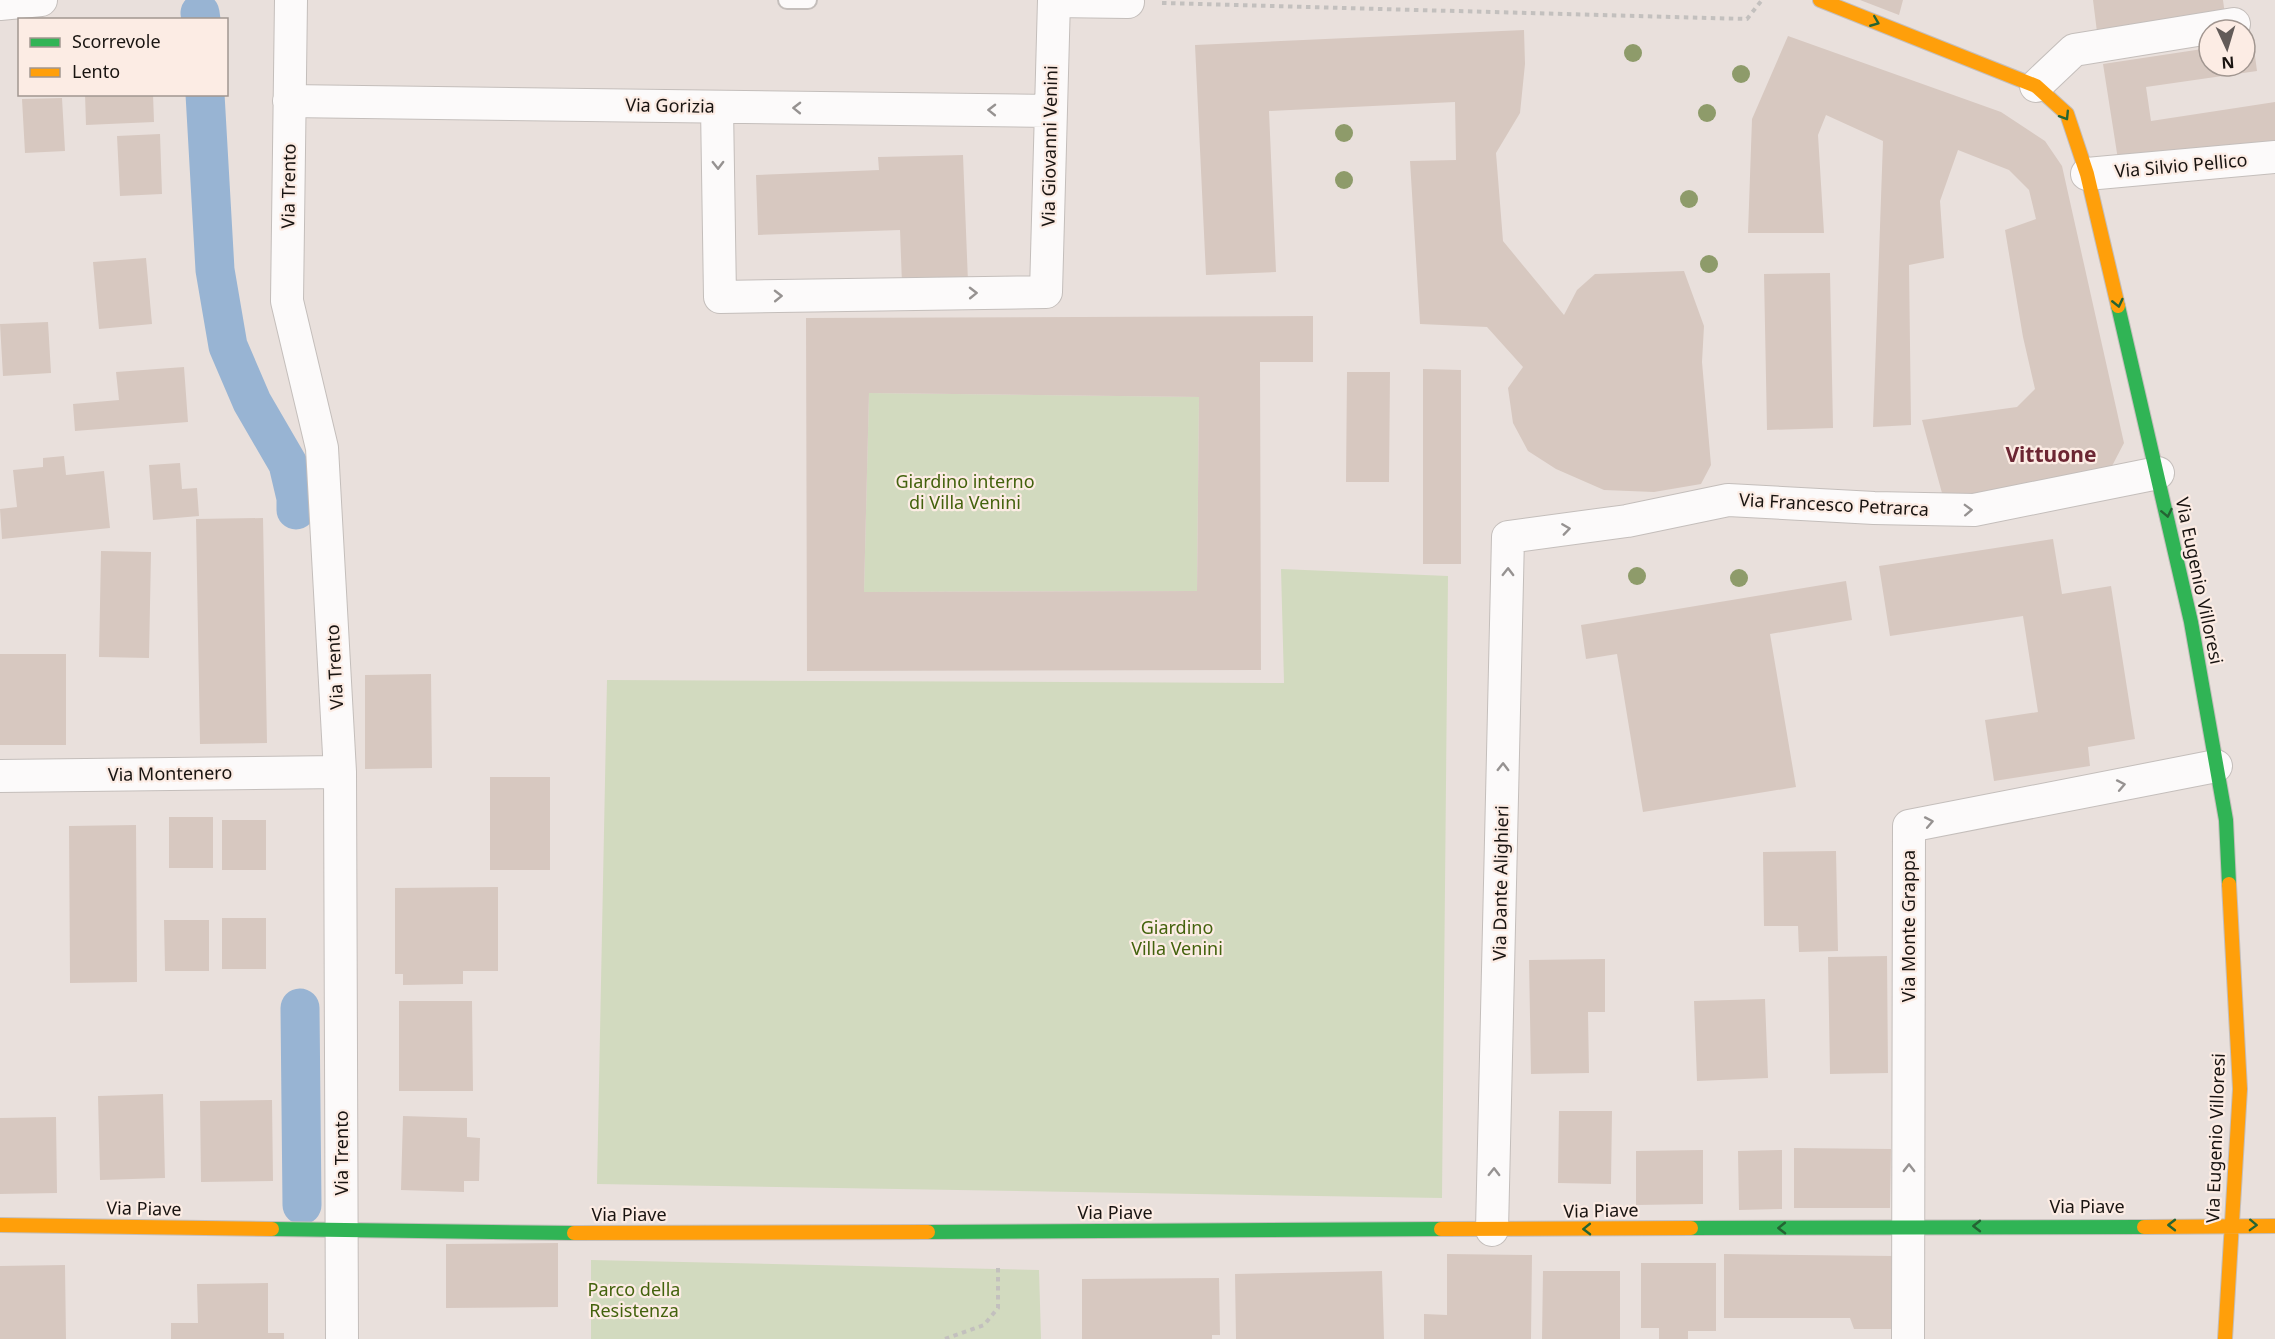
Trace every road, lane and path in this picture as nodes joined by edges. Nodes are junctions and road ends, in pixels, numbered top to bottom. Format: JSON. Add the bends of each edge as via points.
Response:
{"nodes":[{"id":1,"x":41,"y":0,"type":"edge"},
{"id":2,"x":291,"y":0,"type":"edge"},
{"id":3,"x":787,"y":0,"type":"edge"},
{"id":4,"x":808,"y":0,"type":"edge"},
{"id":5,"x":1054,"y":0,"type":"edge"},
{"id":6,"x":1762,"y":0,"type":"edge"},
{"id":7,"x":1820,"y":0,"type":"edge"},
{"id":8,"x":1128,"y":2,"type":"joint"},
{"id":9,"x":0,"y":4,"type":"edge"},
{"id":10,"x":2197,"y":30,"type":"edge"},
{"id":11,"x":2036,"y":86,"type":"junction"},
{"id":12,"x":290,"y":101,"type":"junction"},
{"id":13,"x":717,"y":107,"type":"junction"},
{"id":14,"x":1050,"y":111,"type":"junction"},
{"id":15,"x":2275,"y":158,"type":"edge"},
{"id":16,"x":2087,"y":174,"type":"junction"},
{"id":17,"x":2158,"y":472,"type":"junction"},
{"id":18,"x":1508,"y":537,"type":"joint"},
{"id":19,"x":2216,"y":766,"type":"junction"},
{"id":20,"x":340,"y":772,"type":"junction"},
{"id":21,"x":0,"y":776,"type":"edge"},
{"id":22,"x":2231,"y":1224,"type":"junction"},
{"id":23,"x":0,"y":1225,"type":"edge"},
{"id":24,"x":1909,"y":1226,"type":"junction"},
{"id":25,"x":2275,"y":1226,"type":"edge"},
{"id":26,"x":342,"y":1230,"type":"junction"},
{"id":27,"x":1492,"y":1230,"type":"junction"},
{"id":28,"x":1000,"y":1232,"type":"junction"},
{"id":29,"x":342,"y":1339,"type":"edge"},
{"id":30,"x":945,"y":1339,"type":"edge"},
{"id":31,"x":1908,"y":1339,"type":"edge"},
{"id":32,"x":2224,"y":1339,"type":"edge"}],
"edges":[{"from":1,"to":9,"type":"street"},
{"from":2,"to":12,"type":"street","name":"Via Trento"},
{"from":3,"to":4,"type":"lane"},
{"from":5,"to":8,"type":"street"},
{"from":5,"to":14,"type":"street","name":"Via Giovanni Venini"},
{"from":6,"to":8,"type":"path","via":[[1747,19]]},
{"from":7,"to":11,"type":"street","name":"Via Eugenio Villoresi","one_way":true},
{"from":10,"to":11,"type":"street","via":[[2074,50]]},
{"from":11,"to":16,"type":"street","name":"Via Eugenio Villoresi","one_way":true,"via":[[2067,114]]},
{"from":12,"to":13,"type":"street","name":"Via Gorizia"},
{"from":12,"to":20,"type":"street","name":"Via Trento","via":[[287,301],[322,448]]},
{"from":14,"to":13,"type":"street","name":"Via Gorizia","one_way":true},
{"from":13,"to":14,"type":"street","name":"Via Giovanni Venini","one_way":true,"via":[[720,297],[1046,292]]},
{"from":15,"to":16,"type":"street","name":"Via Silvio Pellico"},
{"from":16,"to":17,"type":"street","name":"Via Eugenio Villoresi","one_way":true},
{"from":18,"to":17,"type":"street","name":"Via Francesco Petrarca","one_way":true,"via":[[1627,521],[1728,500],[1974,510]]},
{"from":17,"to":19,"type":"street","name":"Via Eugenio Villoresi","one_way":true,"via":[[2191,622]]},
{"from":27,"to":18,"type":"street","name":"Via Dante Alighieri","one_way":true},
{"from":19,"to":22,"type":"street","name":"Via Eugenio Villoresi","via":[[2226,820],[2240,1089]]},
{"from":24,"to":19,"type":"street","name":"Via Monte Grappa","one_way":true,"via":[[1909,826]]},
{"from":20,"to":21,"type":"street","name":"Via Montenero"},
{"from":20,"to":26,"type":"street","name":"Via Trento"},
{"from":22,"to":24,"type":"street","name":"Via Piave","one_way":true},
{"from":22,"to":25,"type":"street","name":"Via Piave","one_way":true},
{"from":22,"to":32,"type":"street","name":"Via Eugenio Villoresi"},
{"from":23,"to":26,"type":"street","name":"Via Piave"},
{"from":24,"to":27,"type":"street","name":"Via Piave","one_way":true},
{"from":24,"to":31,"type":"street","name":"Via Monte Grappa"},
{"from":26,"to":28,"type":"street","name":"Via Piave"},
{"from":26,"to":29,"type":"street","name":"Via Trento"},
{"from":27,"to":28,"type":"street","name":"Via Piave"},
{"from":28,"to":30,"type":"path","via":[[998,1308],[984,1325]]}]}
